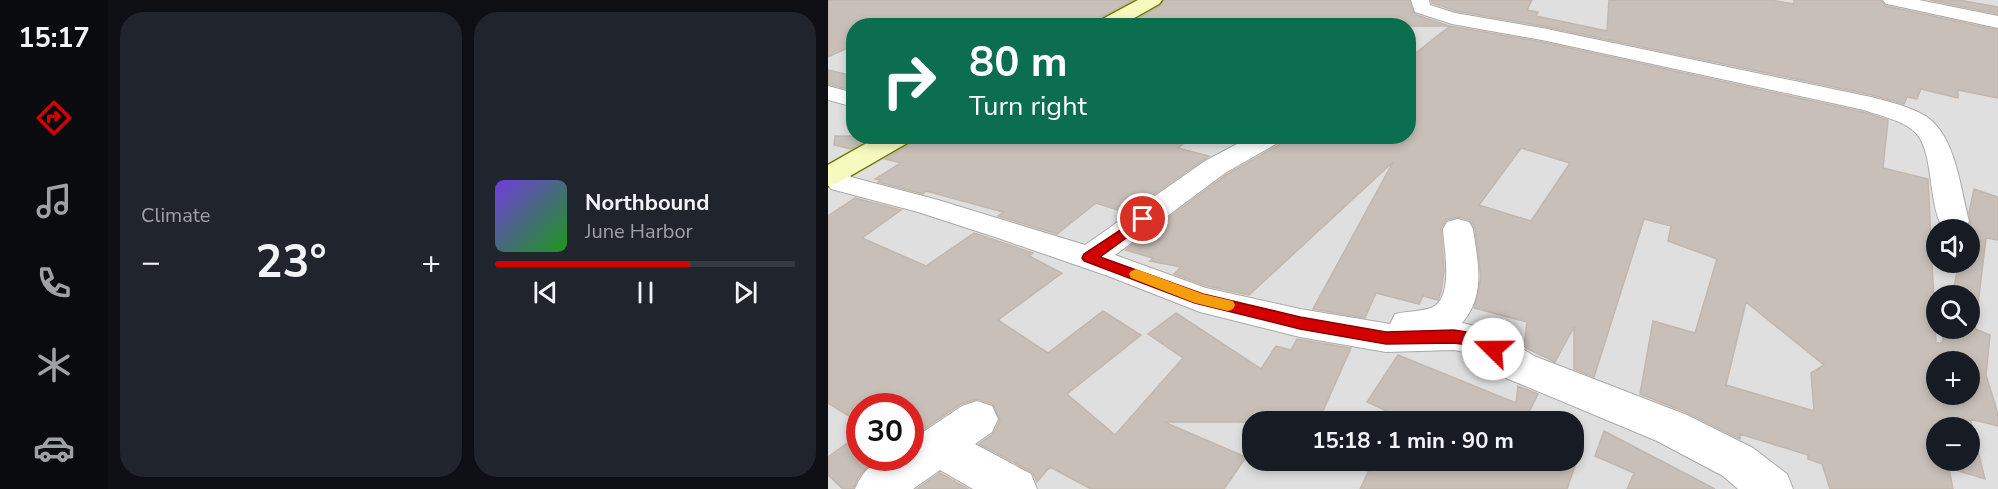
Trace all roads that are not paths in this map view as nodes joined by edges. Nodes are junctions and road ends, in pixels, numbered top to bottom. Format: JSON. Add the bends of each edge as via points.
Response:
{"nodes":[{"id":1,"x":1152,"y":0,"type":"edge"},
{"id":2,"x":1420,"y":0,"type":"edge"},
{"id":3,"x":1892,"y":0,"type":"edge"},
{"id":4,"x":1119,"y":18,"type":"edge"},
{"id":5,"x":1998,"y":22,"type":"edge"},
{"id":6,"x":828,"y":93,"type":"edge"},
{"id":7,"x":846,"y":98,"type":"edge"},
{"id":8,"x":886,"y":144,"type":"edge"},
{"id":9,"x":1257,"y":144,"type":"edge"},
{"id":10,"x":831,"y":175,"type":"edge"},
{"id":11,"x":1953,"y":219,"type":"edge"},
{"id":12,"x":1458,"y":229,"type":"dead end"},
{"id":13,"x":1089,"y":258,"type":"junction"},
{"id":14,"x":1359,"y":333,"type":"junction"},
{"id":15,"x":977,"y":419,"type":"dead end"},
{"id":16,"x":938,"y":446,"type":"junction"},
{"id":17,"x":877,"y":489,"type":"edge"},
{"id":18,"x":1016,"y":489,"type":"edge"},
{"id":19,"x":1771,"y":489,"type":"edge"}],
"edges":[{"from":1,"to":4,"type":"main road"},
{"from":2,"to":11,"type":"street","via":[[1422,8],[1452,18],[1871,104],[1899,115],[1926,129]]},
{"from":3,"to":5,"type":"street"},
{"from":6,"to":7,"type":"street"},
{"from":8,"to":10,"type":"main road"},
{"from":9,"to":13,"type":"street","via":[[1215,167]]},
{"from":10,"to":13,"type":"street","via":[[841,183],[928,206]]},
{"from":12,"to":14,"type":"street","via":[[1462,294],[1453,312],[1437,321]]},
{"from":13,"to":14,"type":"street","via":[[1200,299]]},
{"from":14,"to":19,"type":"street","via":[[1386,338],[1454,336],[1479,340],[1520,367],[1672,428],[1738,462]]},
{"from":15,"to":16,"type":"street"},
{"from":16,"to":17,"type":"street"},
{"from":16,"to":18,"type":"street"}]}
